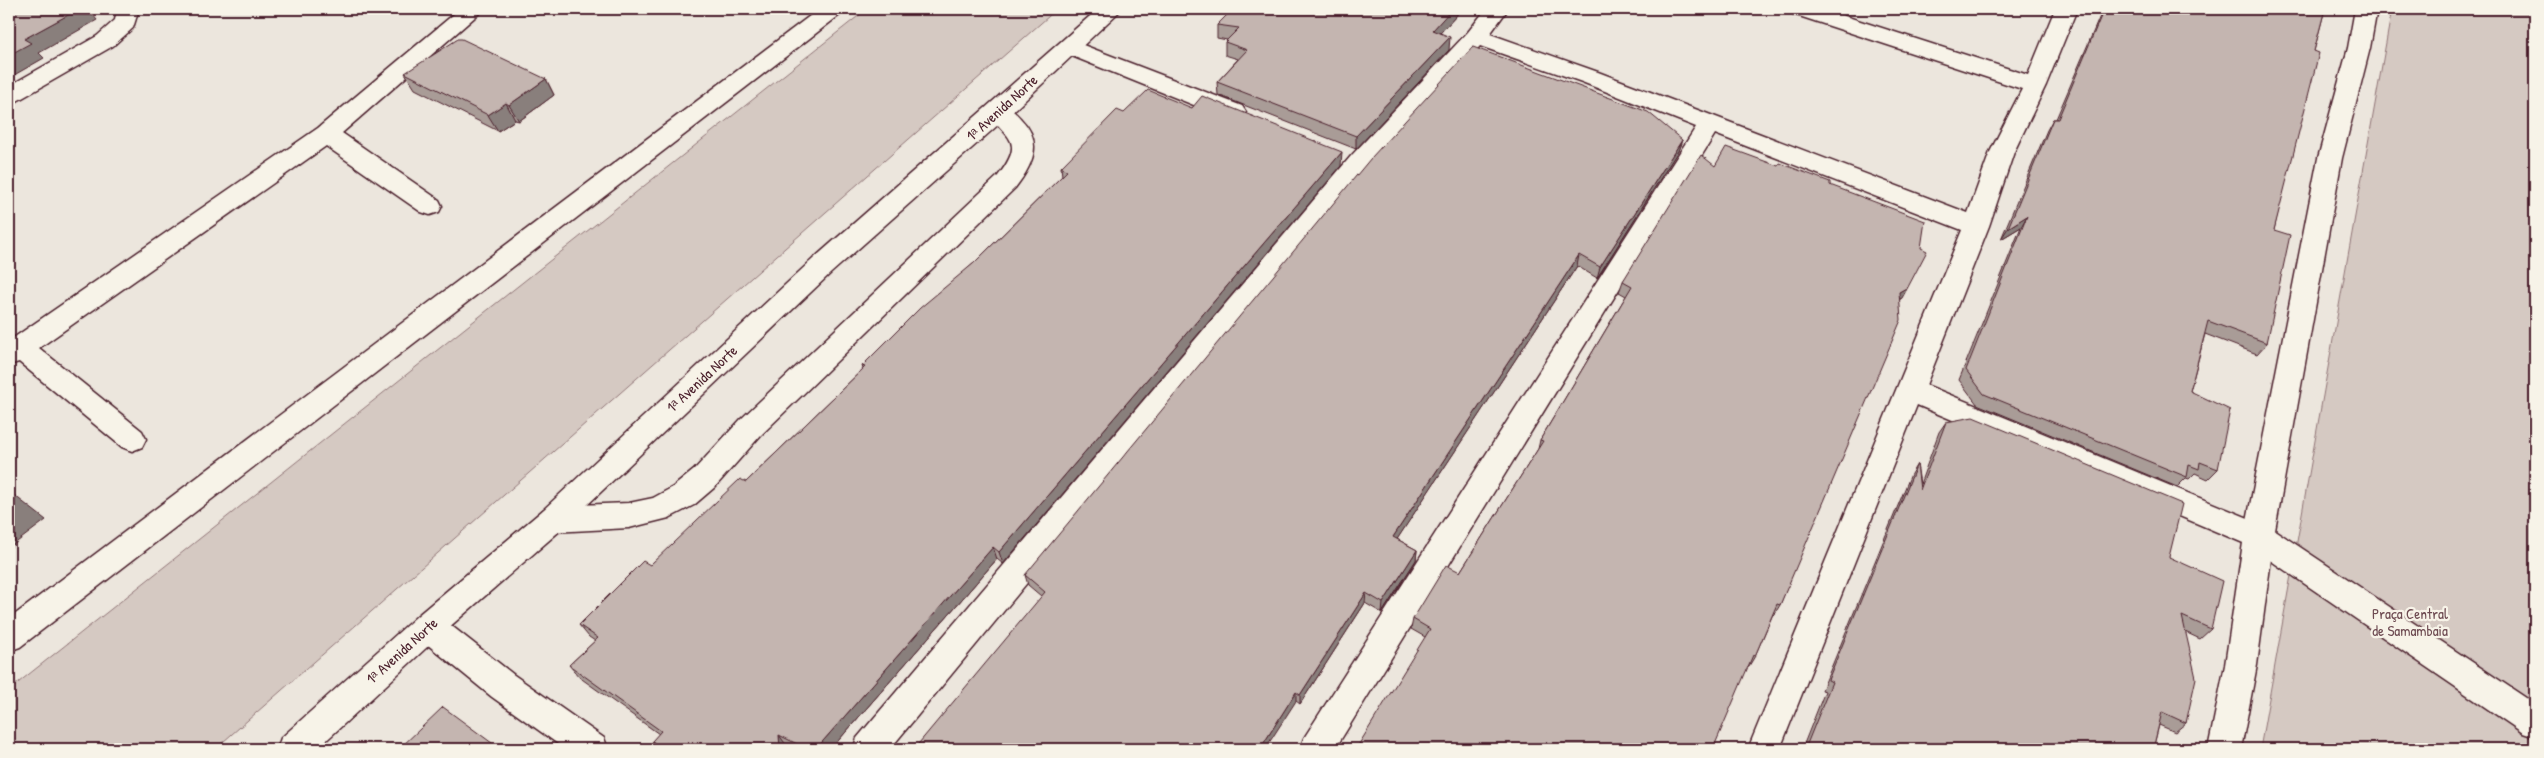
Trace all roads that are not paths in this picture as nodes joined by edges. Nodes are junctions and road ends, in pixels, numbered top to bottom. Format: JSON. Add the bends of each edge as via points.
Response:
{"nodes":[{"id":1,"x":128,"y":9,"type":"edge"},
{"id":2,"x":473,"y":9,"type":"edge"},
{"id":3,"x":833,"y":9,"type":"edge"},
{"id":4,"x":1111,"y":9,"type":"edge"},
{"id":5,"x":1497,"y":9,"type":"edge"},
{"id":6,"x":1801,"y":9,"type":"edge"},
{"id":7,"x":2066,"y":9,"type":"edge"},
{"id":8,"x":2366,"y":9,"type":"edge"},
{"id":9,"x":1476,"y":37,"type":"junction"},
{"id":10,"x":1070,"y":47,"type":"junction"},
{"id":11,"x":2035,"y":85,"type":"junction"},
{"id":12,"x":9,"y":96,"type":"edge"},
{"id":13,"x":999,"y":111,"type":"junction"},
{"id":14,"x":1252,"y":119,"type":"edge"},
{"id":15,"x":1710,"y":124,"type":"junction"},
{"id":16,"x":326,"y":134,"type":"junction"},
{"id":17,"x":430,"y":206,"type":"dead end"},
{"id":18,"x":1976,"y":226,"type":"junction"},
{"id":19,"x":14,"y":352,"type":"edge"},
{"id":20,"x":1910,"y":390,"type":"junction"},
{"id":21,"x":132,"y":439,"type":"dead end"},
{"id":22,"x":553,"y":519,"type":"junction"},
{"id":23,"x":2259,"y":536,"type":"junction"},
{"id":24,"x":428,"y":626,"type":"junction"},
{"id":25,"x":9,"y":637,"type":"edge"},
{"id":26,"x":2535,"y":722,"type":"edge"},
{"id":27,"x":293,"y":749,"type":"edge"},
{"id":28,"x":592,"y":749,"type":"edge"},
{"id":29,"x":869,"y":749,"type":"edge"},
{"id":30,"x":1316,"y":749,"type":"edge"},
{"id":31,"x":1764,"y":749,"type":"edge"},
{"id":32,"x":2224,"y":749,"type":"edge"}],
"edges":[{"from":1,"to":12,"type":"street","via":[[126,23],[106,41]]},
{"from":2,"to":16,"type":"street"},
{"from":3,"to":25,"type":"street"},
{"from":4,"to":10,"type":"street","name":"1ᵃ Avenida Norte"},
{"from":5,"to":9,"type":"street"},
{"from":6,"to":11,"type":"street"},
{"from":7,"to":11,"type":"street"},
{"from":8,"to":23,"type":"street","via":[[2330,158]]},
{"from":9,"to":15,"type":"street"},
{"from":9,"to":29,"type":"street","via":[[1351,159]]},
{"from":10,"to":13,"type":"street","name":"1ᵃ Avenida Norte"},
{"from":10,"to":14,"type":"street"},
{"from":11,"to":18,"type":"street","via":[[2002,152]]},
{"from":13,"to":22,"type":"street","name":"1ᵃ Avenida Norte","via":[[822,266]]},
{"from":13,"to":22,"type":"street","via":[[1019,132],[1024,152],[1019,166],[998,193],[742,436],[692,489],[672,503],[650,511],[623,516]]},
{"from":15,"to":18,"type":"street"},
{"from":15,"to":30,"type":"street"},
{"from":16,"to":17,"type":"street"},
{"from":16,"to":19,"type":"street"},
{"from":18,"to":20,"type":"street"},
{"from":19,"to":21,"type":"street"},
{"from":20,"to":23,"type":"street"},
{"from":20,"to":31,"type":"street"},
{"from":22,"to":24,"type":"street","name":"1ᵃ Avenida Norte"},
{"from":23,"to":26,"type":"street"},
{"from":23,"to":32,"type":"street","via":[[2241,665]]},
{"from":24,"to":27,"type":"street","name":"1ᵃ Avenida Norte"},
{"from":24,"to":28,"type":"street","via":[[503,686]]}]}
